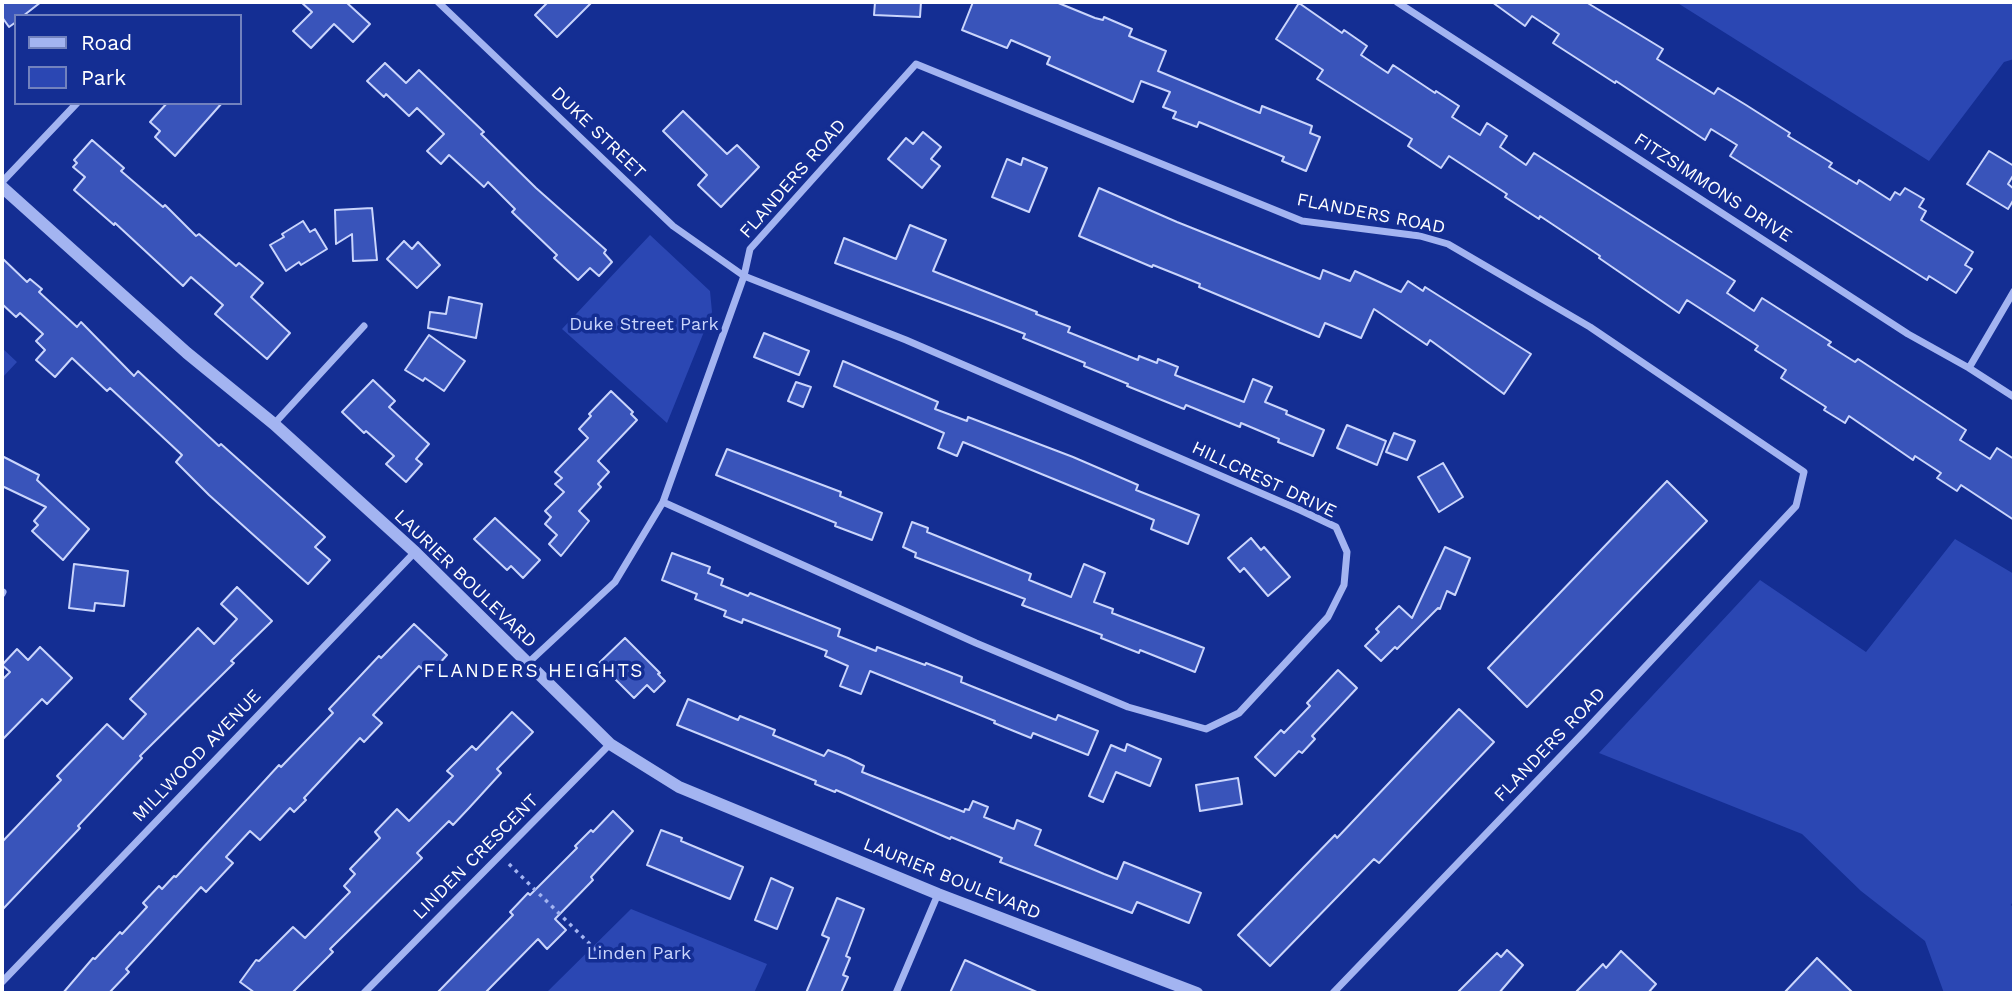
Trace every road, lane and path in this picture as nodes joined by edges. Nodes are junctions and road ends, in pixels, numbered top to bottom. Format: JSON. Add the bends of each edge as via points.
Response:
{"nodes":[{"id":1,"x":438,"y":2,"type":"edge"},
{"id":2,"x":1398,"y":2,"type":"edge"},
{"id":3,"x":75,"y":105,"type":"edge"},
{"id":4,"x":2,"y":185,"type":"edge"},
{"id":5,"x":744,"y":276,"type":"junction"},
{"id":6,"x":2014,"y":291,"type":"edge"},
{"id":7,"x":364,"y":326,"type":"dead end"},
{"id":8,"x":1969,"y":368,"type":"junction"},
{"id":9,"x":2014,"y":397,"type":"edge"},
{"id":10,"x":274,"y":424,"type":"junction"},
{"id":11,"x":663,"y":502,"type":"junction"},
{"id":12,"x":415,"y":552,"type":"junction"},
{"id":13,"x":528,"y":663,"type":"junction"},
{"id":14,"x":610,"y":744,"type":"junction"},
{"id":15,"x":500,"y":856,"type":"junction"},
{"id":16,"x":938,"y":894,"type":"junction"},
{"id":17,"x":599,"y":953,"type":"dead end"},
{"id":18,"x":2,"y":982,"type":"edge"},
{"id":19,"x":364,"y":993,"type":"edge"},
{"id":20,"x":896,"y":993,"type":"edge"},
{"id":21,"x":1198,"y":993,"type":"edge"},
{"id":22,"x":1333,"y":993,"type":"edge"}],
"edges":[{"from":1,"to":5,"type":"street","name":"DUKE STREET","via":[[673,226]]},
{"from":2,"to":8,"type":"street","name":"FITZSIMMONS DRIVE","via":[[1908,334]]},
{"from":3,"to":4,"type":"street"},
{"from":4,"to":10,"type":"street","name":"LAURIER BOULEVARD","via":[[187,353]]},
{"from":5,"to":11,"type":"street","name":"FLANDERS ROAD"},
{"from":5,"to":11,"type":"street","name":"HILLCREST DRIVE","via":[[906,340],[1336,527],[1347,552],[1344,584],[1328,617],[1239,713],[1206,729],[1115,702]]},
{"from":5,"to":22,"type":"street","name":"FLANDERS ROAD","via":[[750,249],[916,64],[1302,221],[1420,236],[1448,244],[1590,327],[1804,472],[1796,506]]},
{"from":6,"to":8,"type":"street"},
{"from":7,"to":10,"type":"street"},
{"from":8,"to":9,"type":"street","name":"FITZSIMMONS DRIVE"},
{"from":10,"to":12,"type":"street","name":"LAURIER BOULEVARD"},
{"from":11,"to":13,"type":"street","name":"FLANDERS ROAD","via":[[615,582]]},
{"from":12,"to":13,"type":"street","name":"LAURIER BOULEVARD"},
{"from":12,"to":18,"type":"street","name":"MILLWOOD AVENUE"},
{"from":13,"to":14,"type":"street","name":"LAURIER BOULEVARD"},
{"from":14,"to":15,"type":"street","name":"LINDEN CRESCENT"},
{"from":14,"to":16,"type":"street","name":"LAURIER BOULEVARD","via":[[679,787]]},
{"from":15,"to":17,"type":"path"},
{"from":15,"to":19,"type":"street","name":"LINDEN CRESCENT"},
{"from":16,"to":20,"type":"street"},
{"from":16,"to":21,"type":"street","name":"LAURIER BOULEVARD"}]}
